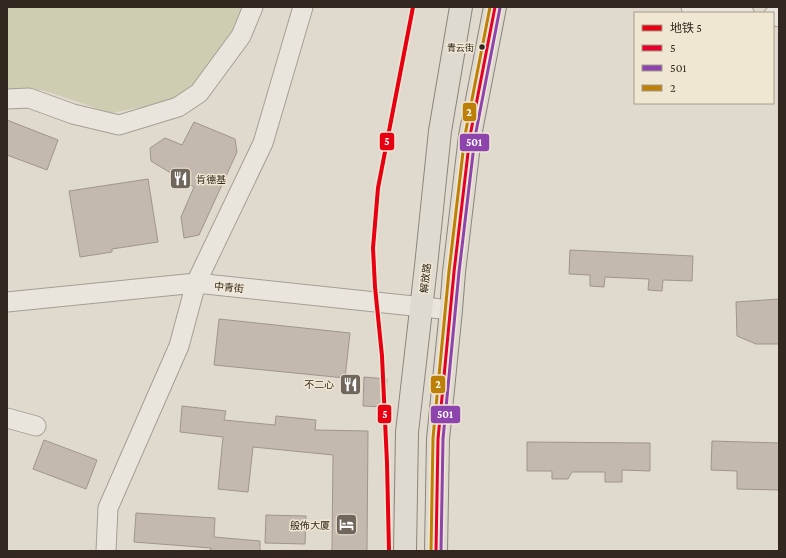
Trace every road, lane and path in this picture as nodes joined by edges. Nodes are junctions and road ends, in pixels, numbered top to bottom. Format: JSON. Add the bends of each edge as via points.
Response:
{"nodes":[{"id":1,"x":253,"y":7,"type":"edge"},
{"id":2,"x":303,"y":7,"type":"edge"},
{"id":3,"x":462,"y":7,"type":"edge"},
{"id":4,"x":495,"y":7,"type":"edge"},
{"id":5,"x":691,"y":7,"type":"edge"},
{"id":6,"x":735,"y":12,"type":"edge"},
{"id":7,"x":7,"y":99,"type":"edge"},
{"id":8,"x":196,"y":283,"type":"junction"},
{"id":9,"x":7,"y":302,"type":"edge"},
{"id":10,"x":422,"y":306,"type":"junction"},
{"id":11,"x":451,"y":310,"type":"junction"},
{"id":12,"x":7,"y":418,"type":"edge"},
{"id":13,"x":36,"y":426,"type":"dead end"},
{"id":14,"x":106,"y":551,"type":"edge"},
{"id":15,"x":405,"y":551,"type":"edge"},
{"id":16,"x":436,"y":551,"type":"edge"}],
"edges":[{"from":1,"to":7,"type":"street","via":[[242,36],[199,94],[178,107],[119,125],[73,114],[29,98]]},
{"from":2,"to":8,"type":"street","via":[[263,143]]},
{"from":3,"to":10,"type":"main road","name":"解放路","via":[[440,131]]},
{"from":4,"to":11,"type":"main road","via":[[470,136]]},
{"from":5,"to":6,"type":"street"},
{"from":8,"to":9,"type":"street","name":"中青街"},
{"from":8,"to":10,"type":"street","name":"中青街"},
{"from":8,"to":14,"type":"street","via":[[179,346],[108,508]]},
{"from":10,"to":11,"type":"street","name":"中青街"},
{"from":10,"to":15,"type":"main road","name":"解放路","via":[[407,432]]},
{"from":11,"to":16,"type":"main road","via":[[438,439]]},
{"from":12,"to":13,"type":"street"}]}
